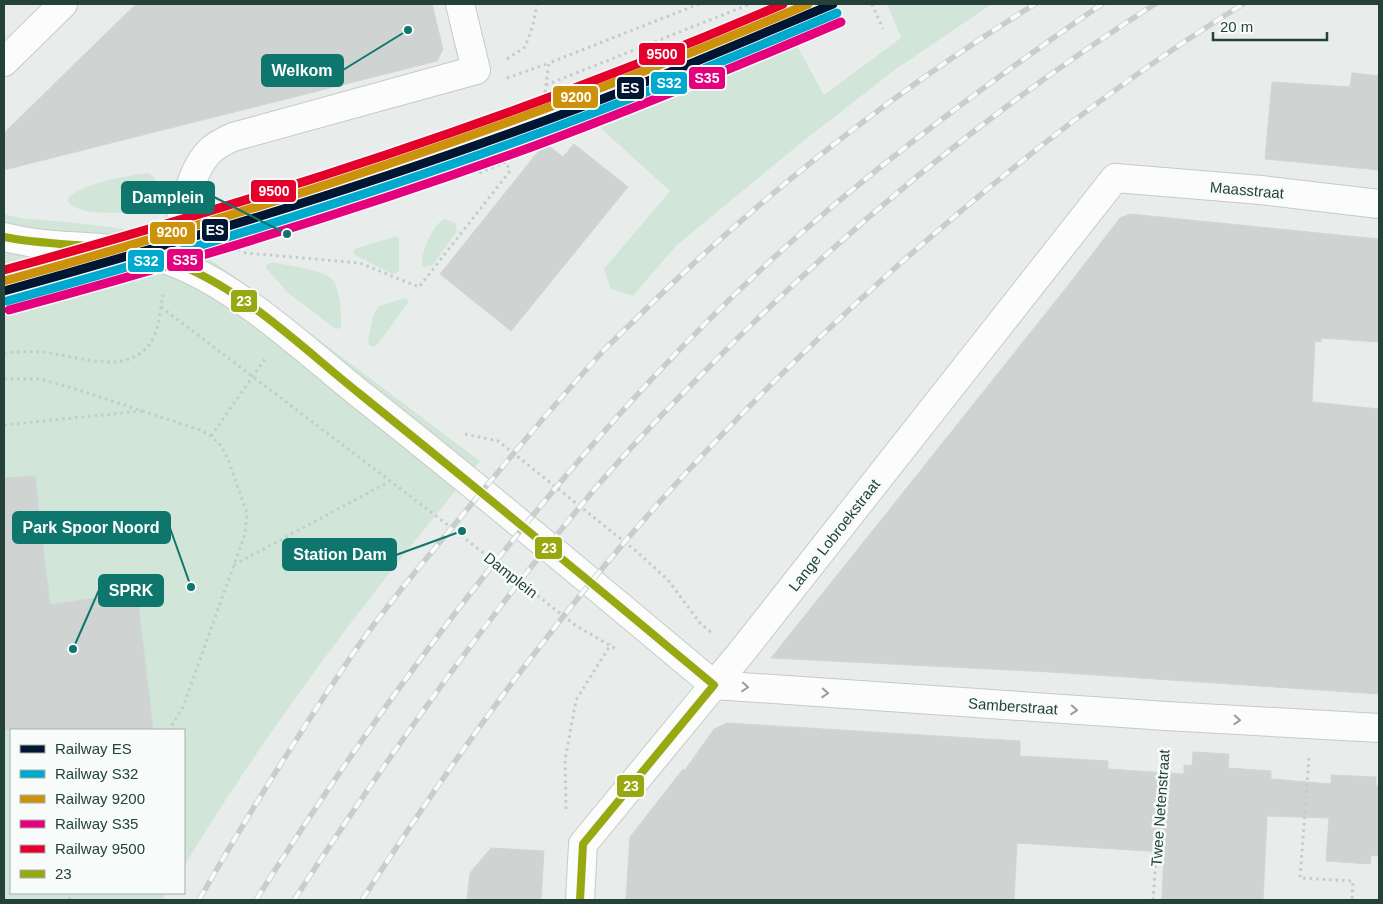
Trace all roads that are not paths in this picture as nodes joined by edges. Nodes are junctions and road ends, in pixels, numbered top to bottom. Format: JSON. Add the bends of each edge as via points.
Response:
{"nodes":[{"id":1,"x":63,"y":4,"type":"edge"},
{"id":2,"x":460,"y":4,"type":"edge"},
{"id":3,"x":4,"y":62,"type":"edge"},
{"id":4,"x":1115,"y":178,"type":"joint"},
{"id":5,"x":1379,"y":204,"type":"edge"},
{"id":6,"x":189,"y":226,"type":"road end"},
{"id":7,"x":4,"y":238,"type":"edge"},
{"id":8,"x":714,"y":684,"type":"junction"},
{"id":9,"x":1379,"y":728,"type":"edge"},
{"id":10,"x":580,"y":900,"type":"edge"}],
"edges":[{"from":1,"to":3,"type":"street"},
{"from":2,"to":6,"type":"street","via":[[476,70],[233,137],[218,144],[200,164],[189,190]]},
{"from":4,"to":5,"type":"street","name":"Maasstraat"},
{"from":4,"to":8,"type":"street","name":"Lange Lobroekstraat"},
{"from":7,"to":8,"type":"street","via":[[26,243],[95,246],[150,256],[193,272],[246,302],[466,478]]},
{"from":8,"to":9,"type":"street","name":"Samberstraat","one_way":true},
{"from":8,"to":10,"type":"street","name":"Lange Lobroekstraat","via":[[583,844]]}]}
